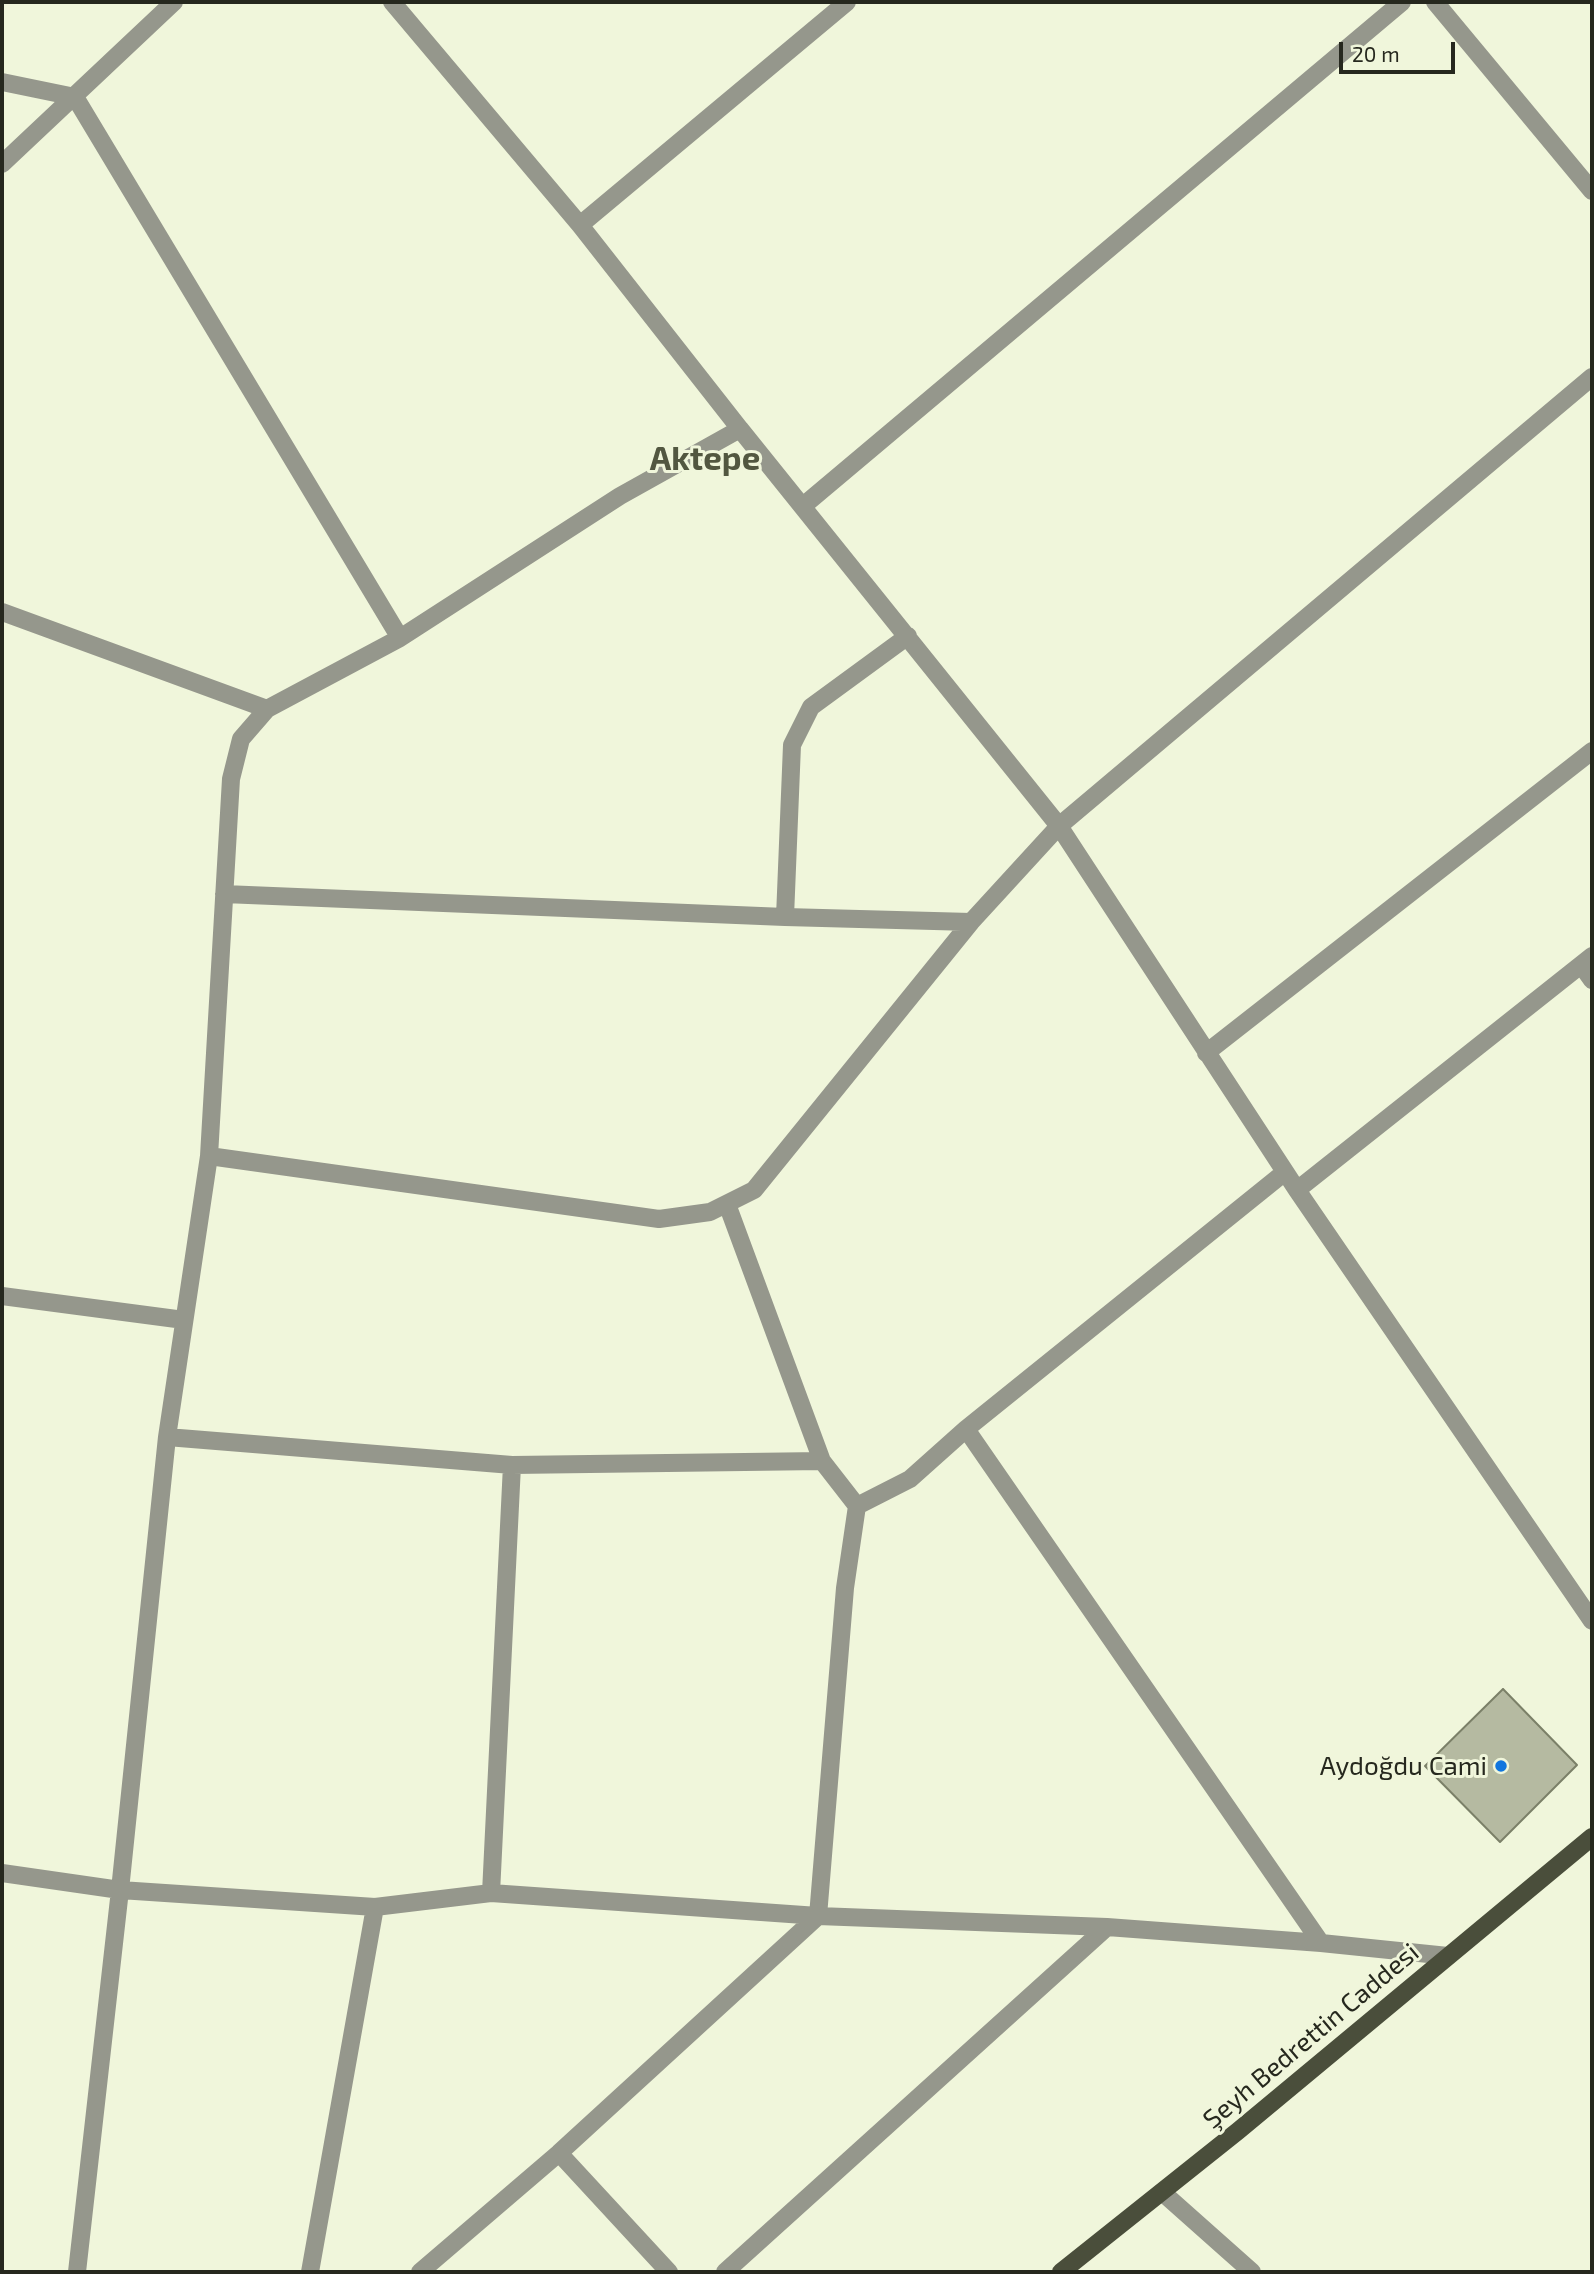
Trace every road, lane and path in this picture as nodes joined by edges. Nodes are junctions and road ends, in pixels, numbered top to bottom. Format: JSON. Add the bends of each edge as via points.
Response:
{"nodes":[{"id":1,"x":174,"y":2,"type":"edge"},
{"id":2,"x":392,"y":2,"type":"edge"},
{"id":3,"x":847,"y":2,"type":"edge"},
{"id":4,"x":1402,"y":2,"type":"edge"},
{"id":5,"x":1436,"y":2,"type":"edge"},
{"id":6,"x":2,"y":82,"type":"edge"},
{"id":7,"x":75,"y":97,"type":"junction"},
{"id":8,"x":2,"y":164,"type":"edge"},
{"id":9,"x":1592,"y":191,"type":"edge"},
{"id":10,"x":579,"y":225,"type":"junction"},
{"id":11,"x":1592,"y":377,"type":"edge"},
{"id":12,"x":740,"y":429,"type":"junction"},
{"id":13,"x":803,"y":506,"type":"junction"},
{"id":14,"x":2,"y":612,"type":"edge"},
{"id":15,"x":908,"y":636,"type":"junction"},
{"id":16,"x":400,"y":638,"type":"junction"},
{"id":17,"x":267,"y":709,"type":"junction"},
{"id":18,"x":1592,"y":751,"type":"edge"},
{"id":19,"x":1059,"y":825,"type":"junction"},
{"id":20,"x":224,"y":894,"type":"junction"},
{"id":21,"x":785,"y":917,"type":"junction"},
{"id":22,"x":971,"y":922,"type":"junction"},
{"id":23,"x":1589,"y":967,"type":"edge"},
{"id":24,"x":1206,"y":1053,"type":"junction"},
{"id":25,"x":208,"y":1156,"type":"junction"},
{"id":26,"x":1285,"y":1172,"type":"junction"},
{"id":27,"x":1297,"y":1190,"type":"junction"},
{"id":28,"x":727,"y":1204,"type":"junction"},
{"id":29,"x":2,"y":1296,"type":"edge"},
{"id":30,"x":184,"y":1320,"type":"junction"},
{"id":31,"x":966,"y":1429,"type":"junction"},
{"id":32,"x":167,"y":1437,"type":"junction"},
{"id":33,"x":822,"y":1461,"type":"junction"},
{"id":34,"x":512,"y":1465,"type":"junction"},
{"id":35,"x":857,"y":1506,"type":"junction"},
{"id":36,"x":1592,"y":1621,"type":"edge"},
{"id":37,"x":1592,"y":1837,"type":"edge"},
{"id":38,"x":2,"y":1873,"type":"edge"},
{"id":39,"x":120,"y":1890,"type":"junction"},
{"id":40,"x":491,"y":1893,"type":"junction"},
{"id":41,"x":375,"y":1907,"type":"junction"},
{"id":42,"x":818,"y":1916,"type":"junction"},
{"id":43,"x":1107,"y":1927,"type":"junction"},
{"id":44,"x":1321,"y":1943,"type":"junction"},
{"id":45,"x":1448,"y":1956,"type":"junction"},
{"id":46,"x":559,"y":2153,"type":"junction"},
{"id":47,"x":1161,"y":2192,"type":"junction"},
{"id":48,"x":77,"y":2272,"type":"edge"},
{"id":49,"x":310,"y":2272,"type":"edge"},
{"id":50,"x":420,"y":2272,"type":"edge"},
{"id":51,"x":669,"y":2272,"type":"edge"},
{"id":52,"x":725,"y":2272,"type":"edge"},
{"id":53,"x":1061,"y":2272,"type":"edge"},
{"id":54,"x":1252,"y":2272,"type":"edge"}],
"edges":[{"from":1,"to":7,"type":"street"},
{"from":2,"to":10,"type":"street"},
{"from":3,"to":10,"type":"street"},
{"from":4,"to":13,"type":"street"},
{"from":5,"to":9,"type":"street"},
{"from":6,"to":7,"type":"street"},
{"from":7,"to":8,"type":"street"},
{"from":7,"to":16,"type":"street"},
{"from":10,"to":12,"type":"street"},
{"from":11,"to":19,"type":"street"},
{"from":12,"to":13,"type":"street"},
{"from":12,"to":16,"type":"street","via":[[620,496]]},
{"from":13,"to":15,"type":"street"},
{"from":14,"to":17,"type":"street"},
{"from":15,"to":19,"type":"street"},
{"from":15,"to":21,"type":"street","via":[[811,707],[792,745]]},
{"from":16,"to":17,"type":"street"},
{"from":17,"to":20,"type":"street","via":[[242,739],[231,779]]},
{"from":18,"to":24,"type":"street"},
{"from":19,"to":22,"type":"street"},
{"from":19,"to":24,"type":"street"},
{"from":20,"to":21,"type":"street"},
{"from":20,"to":25,"type":"street"},
{"from":21,"to":22,"type":"street"},
{"from":22,"to":28,"type":"street","via":[[754,1190]]},
{"from":23,"to":27,"type":"street"},
{"from":24,"to":26,"type":"street"},
{"from":25,"to":28,"type":"street","via":[[659,1219],[710,1212]]},
{"from":25,"to":30,"type":"street"},
{"from":26,"to":27,"type":"street"},
{"from":26,"to":31,"type":"street"},
{"from":27,"to":36,"type":"street"},
{"from":28,"to":33,"type":"street"},
{"from":29,"to":30,"type":"street"},
{"from":30,"to":32,"type":"street"},
{"from":31,"to":35,"type":"street","via":[[910,1479]]},
{"from":31,"to":44,"type":"street"},
{"from":32,"to":34,"type":"street"},
{"from":32,"to":39,"type":"street"},
{"from":33,"to":34,"type":"street"},
{"from":33,"to":35,"type":"street"},
{"from":34,"to":40,"type":"street"},
{"from":35,"to":42,"type":"street","via":[[845,1588]]},
{"from":37,"to":45,"type":"main road","name":"Şeyh Bedrettin Caddesi"},
{"from":38,"to":39,"type":"street"},
{"from":39,"to":41,"type":"street"},
{"from":39,"to":48,"type":"street"},
{"from":40,"to":41,"type":"street"},
{"from":40,"to":42,"type":"street"},
{"from":41,"to":49,"type":"street"},
{"from":42,"to":43,"type":"street"},
{"from":42,"to":46,"type":"street"},
{"from":43,"to":44,"type":"street"},
{"from":43,"to":52,"type":"street"},
{"from":44,"to":45,"type":"street"},
{"from":45,"to":47,"type":"main road","name":"Şeyh Bedrettin Caddesi"},
{"from":46,"to":50,"type":"street"},
{"from":46,"to":51,"type":"street"},
{"from":47,"to":53,"type":"main road","name":"Şeyh Bedrettin Caddesi"},
{"from":47,"to":54,"type":"street"}]}
